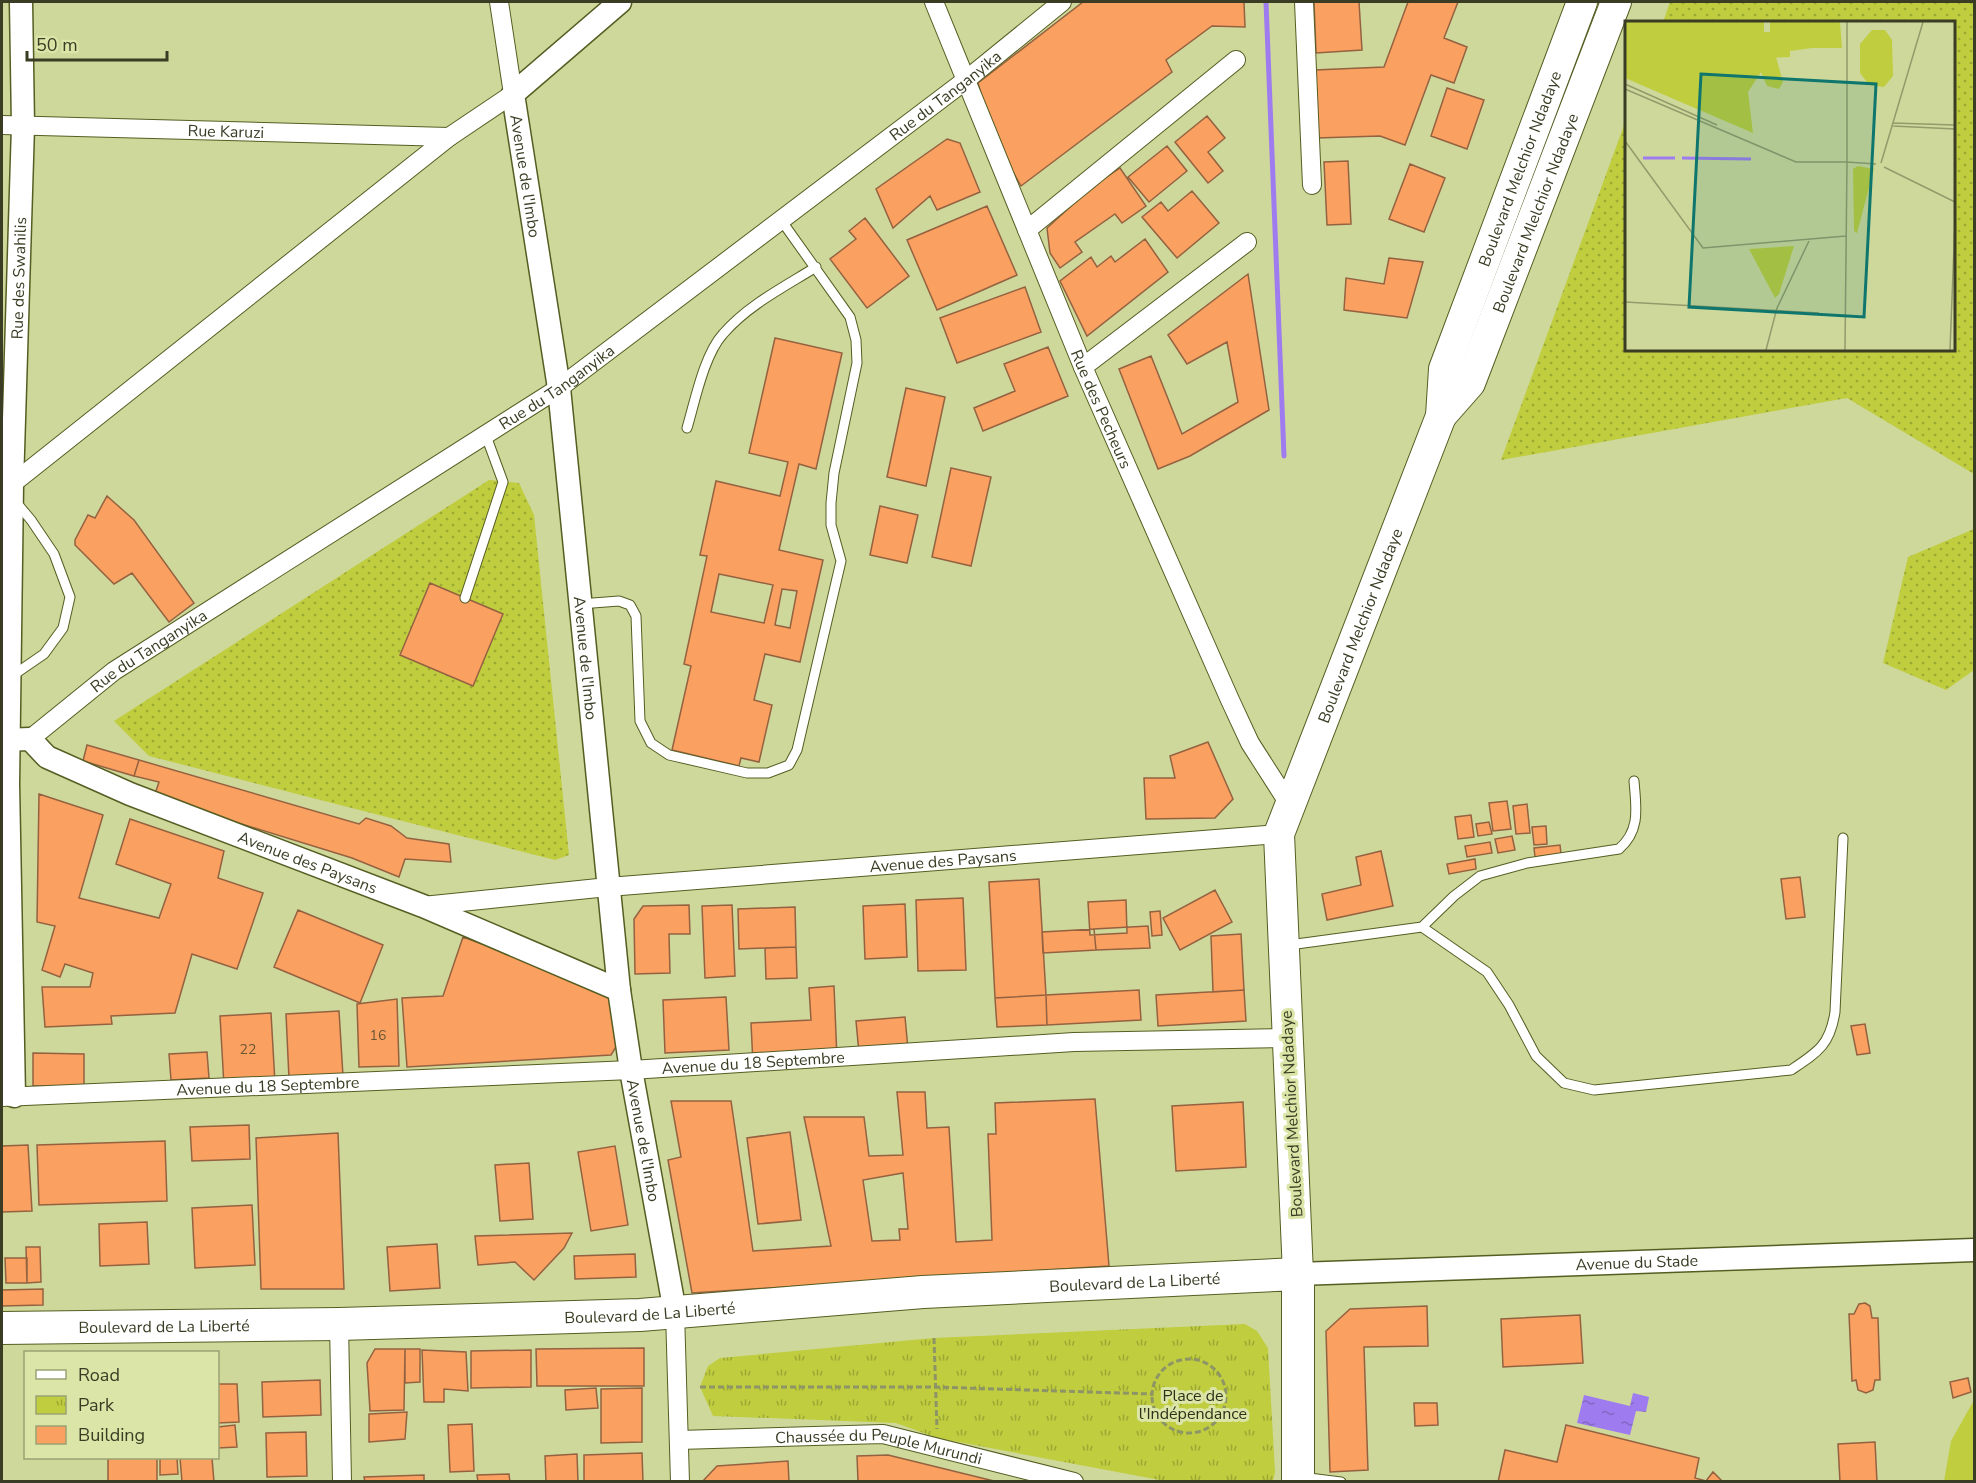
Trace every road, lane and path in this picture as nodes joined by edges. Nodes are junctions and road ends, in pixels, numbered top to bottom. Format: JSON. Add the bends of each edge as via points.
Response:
{"nodes":[{"id":1,"x":21,"y":2,"type":"edge"},
{"id":2,"x":499,"y":2,"type":"edge"},
{"id":3,"x":620,"y":2,"type":"edge"},
{"id":4,"x":934,"y":2,"type":"edge"},
{"id":5,"x":1062,"y":2,"type":"edge"},
{"id":6,"x":1304,"y":2,"type":"edge"},
{"id":7,"x":1582,"y":2,"type":"edge"},
{"id":8,"x":1616,"y":2,"type":"edge"},
{"id":9,"x":1236,"y":60,"type":"dead end"},
{"id":10,"x":966,"y":80,"type":"junction"},
{"id":11,"x":513,"y":94,"type":"junction"},
{"id":12,"x":12,"y":125,"type":"edge"},
{"id":13,"x":449,"y":137,"type":"junction"},
{"id":14,"x":1312,"y":185,"type":"dead end"},
{"id":15,"x":781,"y":220,"type":"junction"},
{"id":16,"x":1026,"y":230,"type":"junction"},
{"id":17,"x":1247,"y":242,"type":"dead end"},
{"id":18,"x":816,"y":267,"type":"junction"},
{"id":19,"x":1083,"y":368,"type":"junction"},
{"id":20,"x":559,"y":388,"type":"junction"},
{"id":21,"x":1441,"y":416,"type":"junction"},
{"id":22,"x":687,"y":428,"type":"dead end"},
{"id":23,"x":485,"y":432,"type":"junction"},
{"id":24,"x":8,"y":485,"type":"edge"},
{"id":25,"x":465,"y":598,"type":"dead end"},
{"id":26,"x":580,"y":604,"type":"junction"},
{"id":27,"x":10,"y":677,"type":"junction"},
{"id":28,"x":14,"y":740,"type":"edge"},
{"id":29,"x":1634,"y":781,"type":"dead end"},
{"id":30,"x":5,"y":783,"type":"edge"},
{"id":31,"x":1289,"y":804,"type":"junction"},
{"id":32,"x":1279,"y":834,"type":"junction"},
{"id":33,"x":1843,"y":838,"type":"dead end"},
{"id":34,"x":608,"y":887,"type":"junction"},
{"id":35,"x":423,"y":906,"type":"junction"},
{"id":36,"x":1422,"y":927,"type":"junction"},
{"id":37,"x":1284,"y":946,"type":"junction"},
{"id":38,"x":619,"y":990,"type":"junction"},
{"id":39,"x":1287,"y":1038,"type":"junction"},
{"id":40,"x":631,"y":1070,"type":"junction"},
{"id":41,"x":8,"y":1096,"type":"edge"},
{"id":42,"x":1974,"y":1250,"type":"edge"},
{"id":43,"x":1298,"y":1274,"type":"junction"},
{"id":44,"x":675,"y":1312,"type":"junction"},
{"id":45,"x":339,"y":1324,"type":"junction"},
{"id":46,"x":2,"y":1328,"type":"edge"},
{"id":47,"x":934,"y":1338,"type":"dead end"},
{"id":48,"x":700,"y":1387,"type":"dead end"},
{"id":49,"x":934,"y":1387,"type":"junction"},
{"id":50,"x":1152,"y":1394,"type":"junction"},
{"id":51,"x":680,"y":1440,"type":"junction"},
{"id":52,"x":934,"y":1447,"type":"junction"},
{"id":53,"x":1298,"y":1479,"type":"edge"},
{"id":54,"x":342,"y":1482,"type":"edge"},
{"id":55,"x":680,"y":1482,"type":"edge"},
{"id":56,"x":1074,"y":1482,"type":"edge"},
{"id":57,"x":1341,"y":1482,"type":"edge"}],
"edges":[{"from":1,"to":12,"type":"street","name":"Rue des Swahilis"},
{"from":2,"to":11,"type":"street","name":"Avenue de l'Imbo"},
{"from":3,"to":11,"type":"street"},
{"from":4,"to":10,"type":"street","name":"Rue des Pecheurs"},
{"from":5,"to":10,"type":"street","name":"Rue du Tanganyika"},
{"from":6,"to":14,"type":"street"},
{"from":7,"to":21,"type":"main road","name":"Boulevard Melchior Ndadaye","via":[[1444,369]]},
{"from":8,"to":21,"type":"main road","name":"Boulevard Mlelchior Ndadaye","via":[[1470,383]]},
{"from":9,"to":16,"type":"street"},
{"from":10,"to":15,"type":"street","name":"Rue du Tanganyika"},
{"from":10,"to":16,"type":"street","name":"Rue des Pecheurs"},
{"from":11,"to":13,"type":"street"},
{"from":11,"to":20,"type":"street","name":"Avenue de l'Imbo"},
{"from":12,"to":13,"type":"street","name":"Rue Karuzi"},
{"from":12,"to":24,"type":"street","name":"Rue des Swahilis"},
{"from":13,"to":24,"type":"street"},
{"from":15,"to":18,"type":"lane"},
{"from":15,"to":20,"type":"street","name":"Rue du Tanganyika"},
{"from":16,"to":19,"type":"street","name":"Rue des Pecheurs"},
{"from":17,"to":19,"type":"street"},
{"from":18,"to":22,"type":"lane","via":[[756,303],[721,335],[705,368]]},
{"from":18,"to":26,"type":"lane","via":[[850,317],[857,363],[831,503],[831,525],[841,561],[797,750],[789,765],[768,773],[747,773],[669,755],[651,743],[640,721],[636,616],[630,605],[619,602]]},
{"from":19,"to":31,"type":"street","name":"Rue des Pecheurs","via":[[1250,743]]},
{"from":20,"to":23,"type":"street","name":"Rue du Tanganyika"},
{"from":20,"to":26,"type":"street","name":"Avenue de l'Imbo"},
{"from":21,"to":31,"type":"main road","name":"Boulevard Melchior Ndadaye"},
{"from":23,"to":25,"type":"lane","via":[[503,482]]},
{"from":23,"to":28,"type":"street","name":"Rue du Tanganyika","via":[[114,671]]},
{"from":24,"to":27,"type":"street","name":"Rue des Swahilis"},
{"from":24,"to":27,"type":"lane","via":[[54,554],[70,597],[63,628],[44,654]]},
{"from":26,"to":34,"type":"street","name":"Avenue de l'Imbo"},
{"from":27,"to":28,"type":"street","name":"Rue des Swahilis"},
{"from":28,"to":30,"type":"street","name":"Rue des Swahilis"},
{"from":28,"to":35,"type":"street","name":"Avenue des Paysans","via":[[130,794]]},
{"from":29,"to":36,"type":"lane","via":[[1637,817],[1630,839],[1619,849],[1527,863],[1480,876]]},
{"from":30,"to":41,"type":"street","name":"Rue des Swahilis"},
{"from":31,"to":32,"type":"main road","name":"Boulevard Melchior Ndadaye"},
{"from":32,"to":34,"type":"street","name":"Avenue des Paysans"},
{"from":32,"to":37,"type":"main road","name":"Boulevard Melchior Ndadaye"},
{"from":33,"to":36,"type":"lane","via":[[1832,1034],[1816,1054],[1791,1070],[1594,1090],[1564,1083],[1536,1056],[1487,972]]},
{"from":34,"to":35,"type":"street","name":"Avenue des Paysans"},
{"from":34,"to":38,"type":"street","name":"Avenue de l'Imbo"},
{"from":35,"to":38,"type":"street","name":"Avenue des Paysans"},
{"from":36,"to":37,"type":"lane"},
{"from":37,"to":39,"type":"main road","name":"Boulevard Melchior Ndadaye"},
{"from":38,"to":40,"type":"street","name":"Avenue de l'Imbo"},
{"from":39,"to":40,"type":"street","name":"Avenue du 18 Septembre","via":[[1074,1042]]},
{"from":39,"to":43,"type":"main road","name":"Boulevard Melchior Ndadaye"},
{"from":40,"to":41,"type":"street","name":"Avenue du 18 Septembre"},
{"from":40,"to":44,"type":"street","name":"Avenue de l'Imbo"},
{"from":42,"to":43,"type":"street","name":"Avenue du Stade"},
{"from":43,"to":44,"type":"highway","name":"Boulevard de La Liberté","via":[[923,1292]]},
{"from":43,"to":53,"type":"highway"},
{"from":44,"to":45,"type":"highway","name":"Boulevard de La Liberté"},
{"from":44,"to":51,"type":"street"},
{"from":45,"to":46,"type":"highway","name":"Boulevard de La Liberté"},
{"from":45,"to":54,"type":"street"},
{"from":47,"to":49,"type":"path"},
{"from":48,"to":49,"type":"path"},
{"from":49,"to":50,"type":"path"},
{"from":49,"to":52,"type":"path"},
{"from":50,"to":50,"type":"path","via":[[1154,1407],[1166,1425],[1190,1434],[1212,1426],[1222,1415],[1226,1402],[1221,1377],[1210,1366],[1194,1359],[1181,1360],[1164,1369]]},
{"from":51,"to":52,"type":"street","name":"Chaussée du Peuple Murundi","via":[[884,1434]]},
{"from":51,"to":55,"type":"street"},
{"from":52,"to":56,"type":"street","name":"Chaussée du Peuple Murundi"},
{"from":53,"to":57,"type":"lane"}]}
